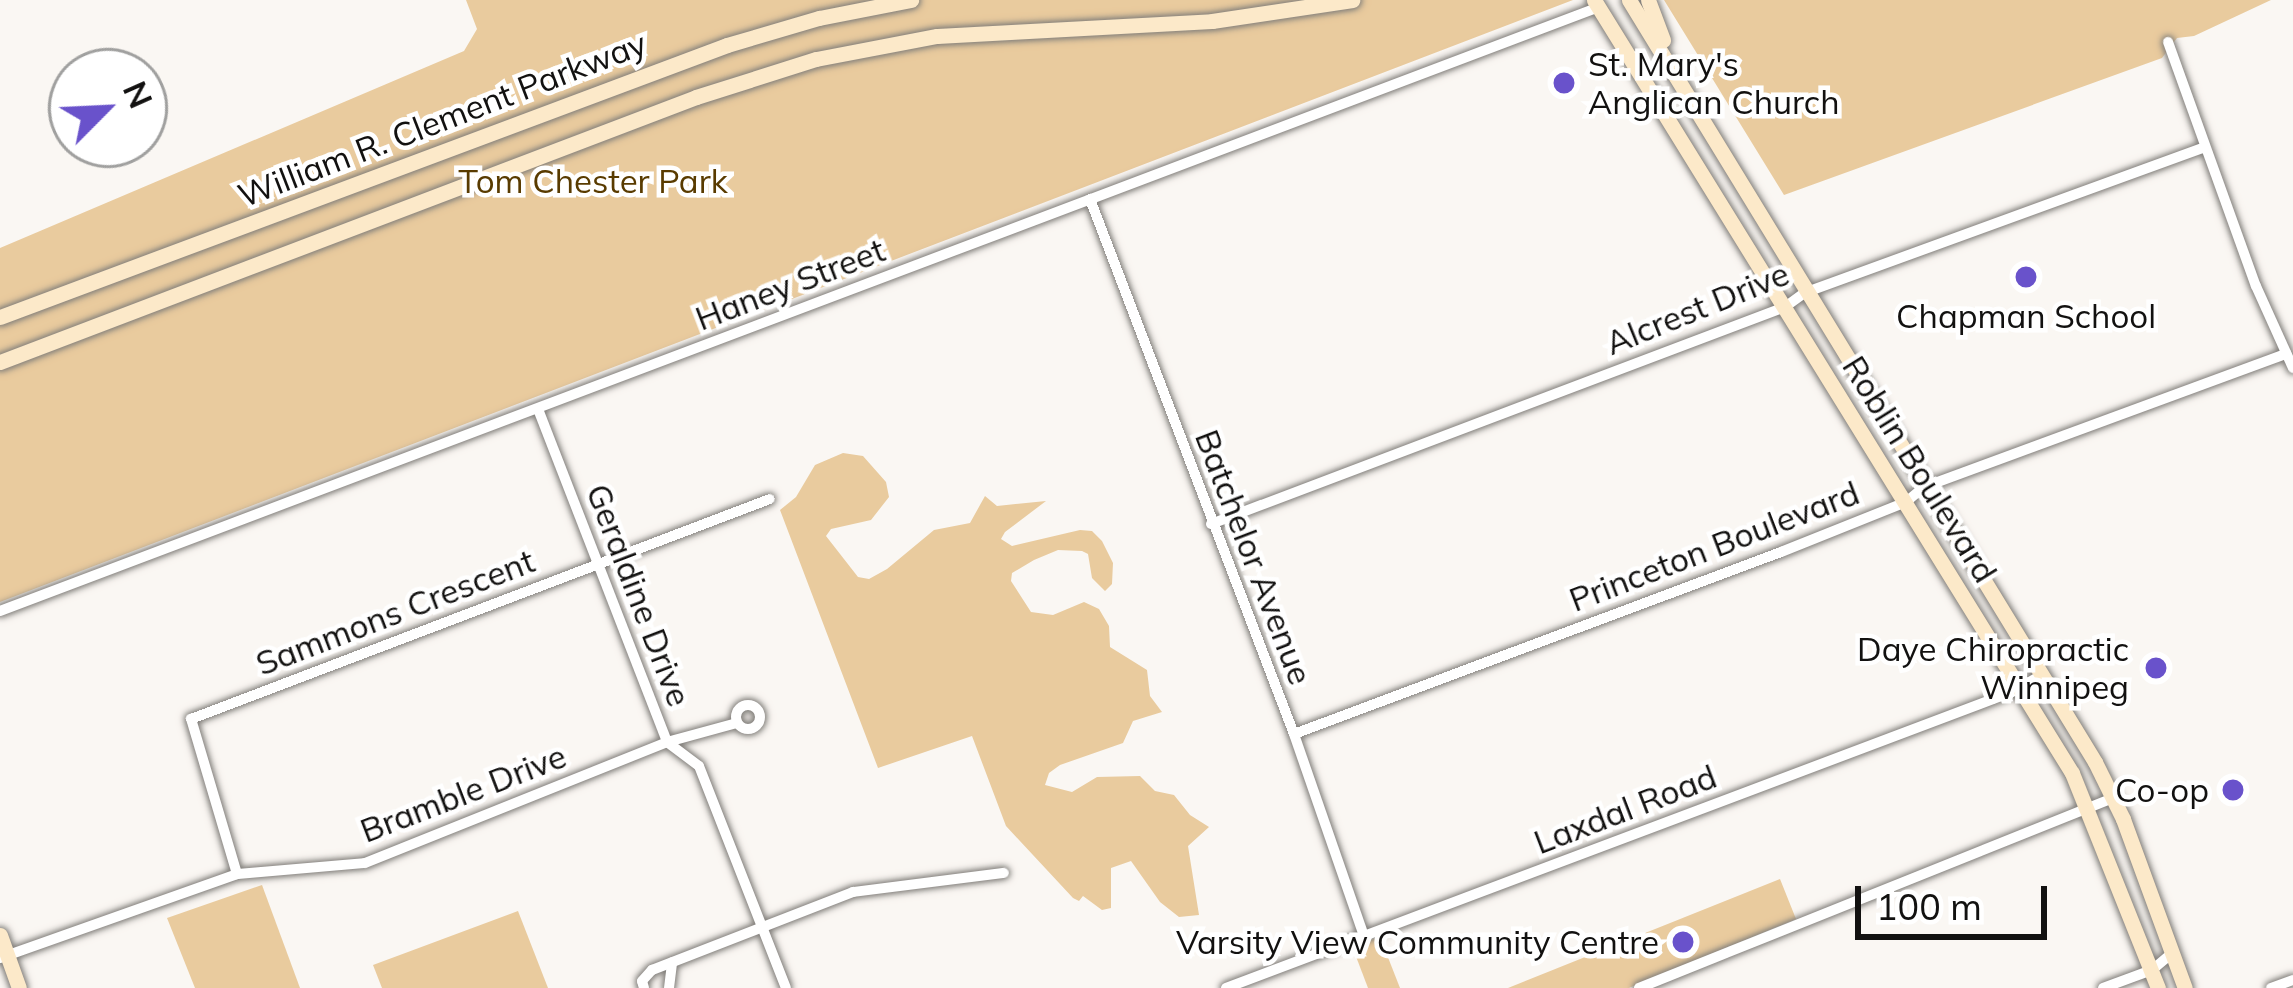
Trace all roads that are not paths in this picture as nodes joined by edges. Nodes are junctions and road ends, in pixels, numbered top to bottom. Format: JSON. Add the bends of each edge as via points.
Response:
{"nodes":[{"id":1,"x":911,"y":0,"type":"edge"},
{"id":2,"x":1352,"y":0,"type":"edge"},
{"id":3,"x":1629,"y":0,"type":"edge"},
{"id":4,"x":1648,"y":0,"type":"edge"},
{"id":5,"x":1596,"y":4,"type":"edge"},
{"id":6,"x":2168,"y":42,"type":"dead end"},
{"id":7,"x":1677,"y":76,"type":"junction"},
{"id":8,"x":2205,"y":147,"type":"junction"},
{"id":9,"x":1090,"y":199,"type":"junction"},
{"id":10,"x":1804,"y":293,"type":"junction"},
{"id":11,"x":1785,"y":307,"type":"junction"},
{"id":12,"x":0,"y":317,"type":"edge"},
{"id":13,"x":2286,"y":354,"type":"junction"},
{"id":14,"x":0,"y":362,"type":"edge"},
{"id":15,"x":2293,"y":368,"type":"edge"},
{"id":16,"x":538,"y":410,"type":"junction"},
{"id":17,"x":1924,"y":488,"type":"junction"},
{"id":18,"x":770,"y":499,"type":"dead end"},
{"id":19,"x":1906,"y":502,"type":"junction"},
{"id":20,"x":1211,"y":524,"type":"junction"},
{"id":21,"x":598,"y":563,"type":"junction"},
{"id":22,"x":0,"y":611,"type":"edge"},
{"id":23,"x":2040,"y":676,"type":"junction"},
{"id":24,"x":2020,"y":687,"type":"junction"},
{"id":25,"x":736,"y":723,"type":"dead end"},
{"id":26,"x":1294,"y":734,"type":"junction"},
{"id":27,"x":667,"y":742,"type":"junction"},
{"id":28,"x":2113,"y":798,"type":"junction"},
{"id":29,"x":2089,"y":808,"type":"junction"},
{"id":30,"x":1004,"y":873,"type":"dead end"},
{"id":31,"x":236,"y":874,"type":"junction"},
{"id":32,"x":762,"y":925,"type":"junction"},
{"id":33,"x":0,"y":935,"type":"edge"},
{"id":34,"x":1364,"y":936,"type":"junction"},
{"id":35,"x":2171,"y":954,"type":"junction"},
{"id":36,"x":4,"y":956,"type":"edge"},
{"id":37,"x":672,"y":962,"type":"junction"},
{"id":38,"x":2152,"y":970,"type":"junction"},
{"id":39,"x":2293,"y":980,"type":"edge"},
{"id":40,"x":19,"y":988,"type":"edge"},
{"id":41,"x":644,"y":988,"type":"edge"},
{"id":42,"x":669,"y":988,"type":"edge"},
{"id":43,"x":786,"y":988,"type":"edge"},
{"id":44,"x":1226,"y":988,"type":"edge"},
{"id":45,"x":1639,"y":988,"type":"edge"},
{"id":46,"x":2103,"y":988,"type":"edge"},
{"id":47,"x":2158,"y":988,"type":"edge"},
{"id":48,"x":2185,"y":988,"type":"edge"},
{"id":49,"x":2271,"y":988,"type":"edge"}],
"edges":[{"from":1,"to":12,"type":"main road","name":"William R. Clement Parkway","via":[[728,45]]},
{"from":2,"to":14,"type":"main road","name":"William R. Clement Parkway","via":[[1212,21],[937,36],[816,58]]},
{"from":3,"to":7,"type":"main road","name":"Roblin Boulevard"},
{"from":4,"to":7,"type":"main road"},
{"from":5,"to":9,"type":"street","name":"Haney Street"},
{"from":5,"to":11,"type":"main road","name":"Roblin Boulevard"},
{"from":6,"to":8,"type":"street"},
{"from":7,"to":10,"type":"main road","name":"Roblin Boulevard"},
{"from":8,"to":10,"type":"street","name":"Alcrest Drive"},
{"from":8,"to":13,"type":"street"},
{"from":9,"to":16,"type":"street","name":"Haney Street"},
{"from":9,"to":20,"type":"street","name":"Batchelor Avenue"},
{"from":10,"to":11,"type":"street","name":"Alcrest Drive"},
{"from":10,"to":17,"type":"main road","name":"Roblin Boulevard"},
{"from":11,"to":19,"type":"main road","name":"Roblin Boulevard"},
{"from":11,"to":20,"type":"street","name":"Alcrest Drive"},
{"from":13,"to":15,"type":"street"},
{"from":13,"to":17,"type":"street","name":"Princeton Boulevard"},
{"from":16,"to":21,"type":"street","name":"Geraldine Drive"},
{"from":16,"to":22,"type":"street","name":"Haney Street"},
{"from":17,"to":19,"type":"street","name":"Princeton Boulevard"},
{"from":17,"to":23,"type":"main road","name":"Roblin Boulevard"},
{"from":18,"to":21,"type":"street","name":"Sammons Crescent"},
{"from":19,"to":24,"type":"main road","name":"Roblin Boulevard"},
{"from":19,"to":26,"type":"street","name":"Princeton Boulevard"},
{"from":20,"to":26,"type":"street","name":"Batchelor Avenue"},
{"from":21,"to":27,"type":"street","name":"Geraldine Drive"},
{"from":21,"to":31,"type":"street","name":"Sammons Crescent","via":[[191,719]]},
{"from":23,"to":24,"type":"street","name":"Laxdal Road"},
{"from":23,"to":28,"type":"main road","name":"Roblin Boulevard"},
{"from":24,"to":29,"type":"main road","name":"Roblin Boulevard"},
{"from":24,"to":34,"type":"street","name":"Laxdal Road"},
{"from":25,"to":27,"type":"street","name":"Bramble Drive"},
{"from":26,"to":34,"type":"street","name":"Batchelor Avenue"},
{"from":27,"to":31,"type":"street","name":"Bramble Drive","via":[[365,863]]},
{"from":27,"to":32,"type":"street","name":"Geraldine Drive","via":[[699,766]]},
{"from":28,"to":29,"type":"street"},
{"from":28,"to":35,"type":"main road","name":"Roblin Boulevard"},
{"from":29,"to":38,"type":"main road","name":"Roblin Boulevard"},
{"from":29,"to":45,"type":"street"},
{"from":30,"to":32,"type":"street","via":[[853,892]]},
{"from":31,"to":36,"type":"street","name":"Bramble Drive"},
{"from":32,"to":37,"type":"street"},
{"from":32,"to":43,"type":"street","name":"Geraldine Drive"},
{"from":33,"to":36,"type":"main road"},
{"from":34,"to":44,"type":"street","name":"Laxdal Road"},
{"from":35,"to":38,"type":"street"},
{"from":35,"to":48,"type":"main road","name":"Roblin Boulevard"},
{"from":36,"to":40,"type":"main road"},
{"from":37,"to":41,"type":"street","via":[[652,970]]},
{"from":37,"to":42,"type":"street"},
{"from":38,"to":46,"type":"street"},
{"from":38,"to":47,"type":"main road","name":"Roblin Boulevard"},
{"from":39,"to":49,"type":"street"}]}
